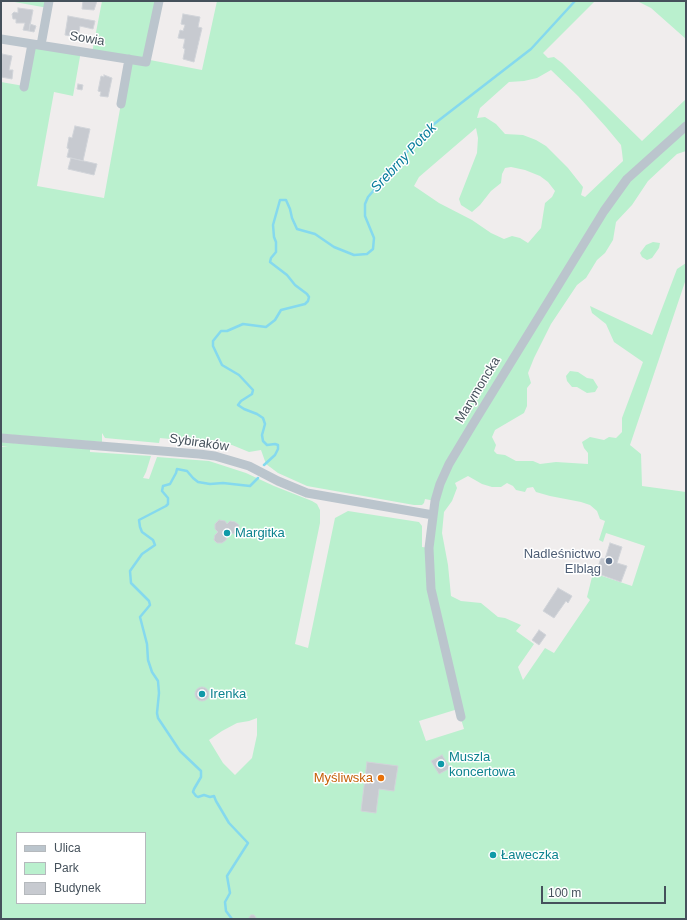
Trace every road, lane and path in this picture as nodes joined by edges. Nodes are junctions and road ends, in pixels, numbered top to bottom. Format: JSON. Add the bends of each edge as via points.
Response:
{"nodes":[{"id":1,"x":49,"y":1,"type":"edge"},
{"id":2,"x":159,"y":1,"type":"edge"},
{"id":3,"x":1,"y":39,"type":"edge"},
{"id":4,"x":36,"y":44,"type":"junction"},
{"id":5,"x":129,"y":59,"type":"junction"},
{"id":6,"x":24,"y":86,"type":"dead end"},
{"id":7,"x":121,"y":104,"type":"dead end"},
{"id":8,"x":686,"y":126,"type":"edge"},
{"id":9,"x":1,"y":438,"type":"edge"},
{"id":10,"x":433,"y":515,"type":"junction"},
{"id":11,"x":461,"y":717,"type":"dead end"}],
"edges":[{"from":1,"to":4,"type":"street"},
{"from":2,"to":5,"type":"street","name":"Sowia","via":[[146,62]]},
{"from":3,"to":4,"type":"street","name":"Sowia"},
{"from":4,"to":5,"type":"street","name":"Sowia"},
{"from":4,"to":6,"type":"street"},
{"from":5,"to":7,"type":"street"},
{"from":8,"to":10,"type":"street","name":"Marymoncka","via":[[627,179],[604,211],[449,464],[440,484]]},
{"from":9,"to":10,"type":"street","name":"Sybiraków","via":[[215,456],[248,466],[307,493]]},
{"from":10,"to":11,"type":"street","name":"Marymoncka","via":[[429,548],[431,589]]}]}
